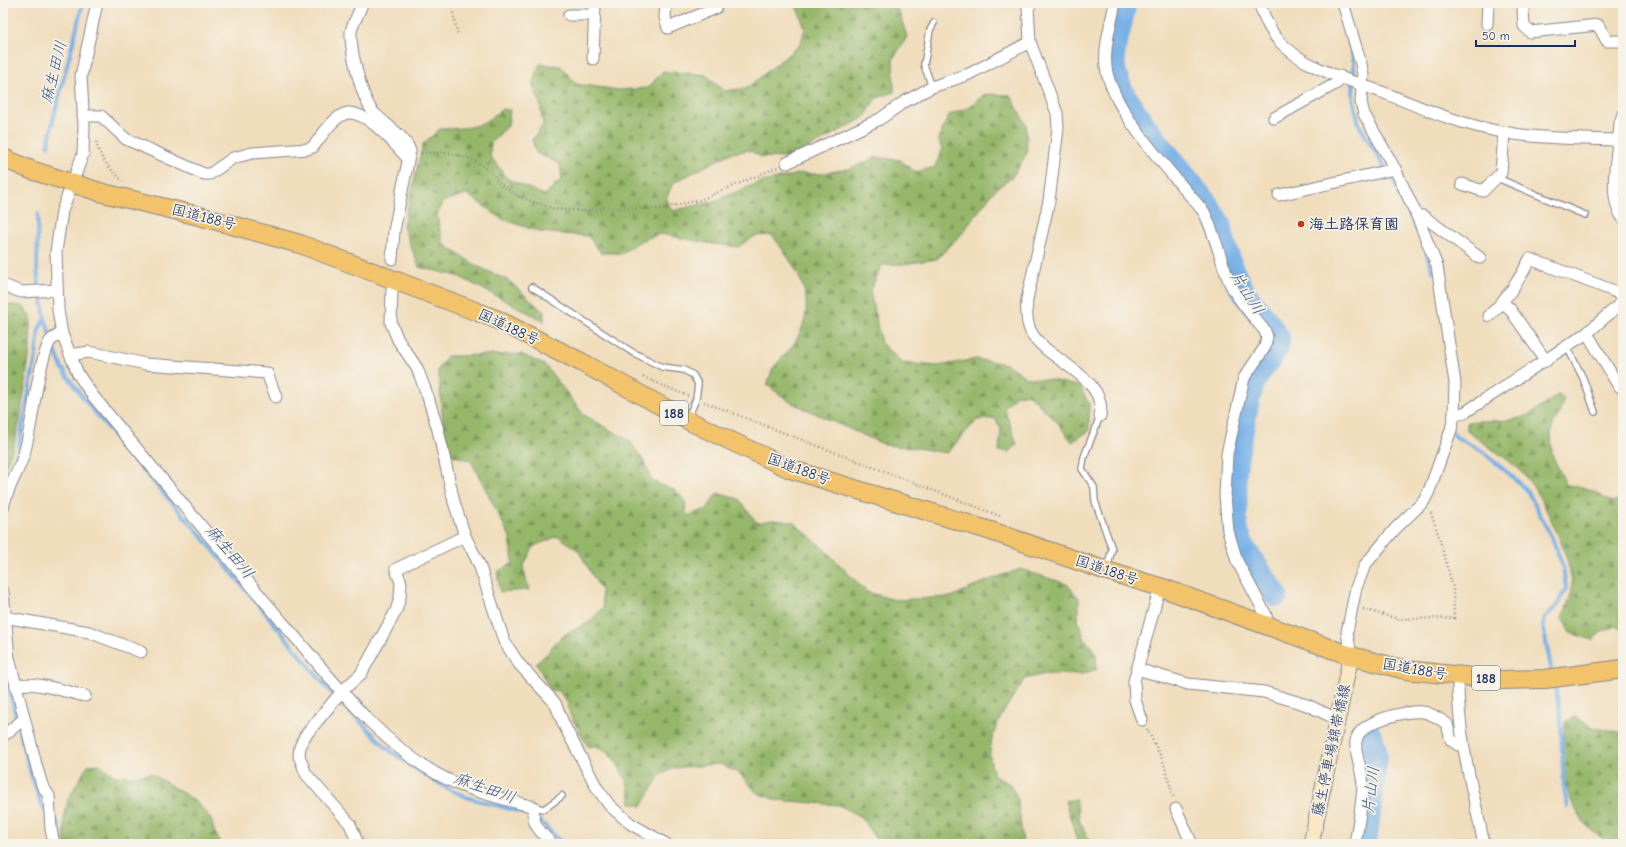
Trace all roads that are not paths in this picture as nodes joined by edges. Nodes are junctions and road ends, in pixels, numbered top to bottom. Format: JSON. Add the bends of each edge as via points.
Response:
{"nodes":[{"id":1,"x":98,"y":3,"type":"edge"},
{"id":2,"x":362,"y":3,"type":"edge"},
{"id":3,"x":595,"y":3,"type":"edge"},
{"id":4,"x":666,"y":3,"type":"edge"},
{"id":5,"x":1032,"y":3,"type":"edge"},
{"id":6,"x":1115,"y":3,"type":"edge"},
{"id":7,"x":1260,"y":3,"type":"edge"},
{"id":8,"x":1343,"y":3,"type":"edge"},
{"id":9,"x":1488,"y":3,"type":"edge"},
{"id":10,"x":716,"y":8,"type":"dead end"},
{"id":11,"x":1523,"y":10,"type":"dead end"},
{"id":12,"x":569,"y":15,"type":"dead end"},
{"id":13,"x":594,"y":15,"type":"junction"},
{"id":14,"x":934,"y":23,"type":"dead end"},
{"id":15,"x":1487,"y":24,"type":"dead end"},
{"id":16,"x":1623,"y":41,"type":"edge"},
{"id":17,"x":1030,"y":42,"type":"junction"},
{"id":18,"x":593,"y":59,"type":"dead end"},
{"id":19,"x":1340,"y":76,"type":"junction"},
{"id":20,"x":1362,"y":85,"type":"junction"},
{"id":21,"x":932,"y":87,"type":"junction"},
{"id":22,"x":1623,"y":114,"type":"edge"},
{"id":23,"x":88,"y":116,"type":"junction"},
{"id":24,"x":1274,"y":118,"type":"dead end"},
{"id":25,"x":1504,"y":133,"type":"junction"},
{"id":26,"x":1621,"y":140,"type":"edge"},
{"id":27,"x":409,"y":155,"type":"junction"},
{"id":28,"x":3,"y":158,"type":"edge"},
{"id":29,"x":787,"y":163,"type":"road end"},
{"id":30,"x":1395,"y":169,"type":"junction"},
{"id":31,"x":1498,"y":176,"type":"junction"},
{"id":32,"x":71,"y":184,"type":"junction"},
{"id":33,"x":1462,"y":184,"type":"dead end"},
{"id":34,"x":1279,"y":195,"type":"dead end"},
{"id":35,"x":1586,"y":215,"type":"dead end"},
{"id":36,"x":1417,"y":216,"type":"junction"},
{"id":37,"x":1623,"y":218,"type":"edge"},
{"id":38,"x":1480,"y":258,"type":"dead end"},
{"id":39,"x":392,"y":259,"type":"dead end"},
{"id":40,"x":3,"y":284,"type":"edge"},
{"id":41,"x":532,"y":287,"type":"dead end"},
{"id":42,"x":58,"y":290,"type":"junction"},
{"id":43,"x":392,"y":290,"type":"dead end"},
{"id":44,"x":1623,"y":297,"type":"edge"},
{"id":45,"x":1503,"y":302,"type":"junction"},
{"id":46,"x":1489,"y":316,"type":"dead end"},
{"id":47,"x":1587,"y":333,"type":"junction"},
{"id":48,"x":62,"y":334,"type":"junction"},
{"id":49,"x":1567,"y":347,"type":"junction"},
{"id":50,"x":70,"y":355,"type":"junction"},
{"id":51,"x":1546,"y":361,"type":"junction"},
{"id":52,"x":1623,"y":390,"type":"edge"},
{"id":53,"x":276,"y":397,"type":"dead end"},
{"id":54,"x":1595,"y":412,"type":"dead end"},
{"id":55,"x":1454,"y":415,"type":"junction"},
{"id":56,"x":1100,"y":416,"type":"joint"},
{"id":57,"x":687,"y":420,"type":"junction"},
{"id":58,"x":3,"y":508,"type":"edge"},
{"id":59,"x":465,"y":536,"type":"junction"},
{"id":60,"x":1107,"y":571,"type":"junction"},
{"id":61,"x":1160,"y":587,"type":"junction"},
{"id":62,"x":3,"y":592,"type":"edge"},
{"id":63,"x":4,"y":617,"type":"junction"},
{"id":64,"x":1267,"y":625,"type":"junction"},
{"id":65,"x":141,"y":652,"type":"dead end"},
{"id":66,"x":1351,"y":656,"type":"junction"},
{"id":67,"x":1137,"y":669,"type":"junction"},
{"id":68,"x":1623,"y":669,"type":"edge"},
{"id":69,"x":1458,"y":676,"type":"junction"},
{"id":70,"x":16,"y":686,"type":"junction"},
{"id":71,"x":342,"y":691,"type":"junction"},
{"id":72,"x":85,"y":696,"type":"dead end"},
{"id":73,"x":24,"y":719,"type":"junction"},
{"id":74,"x":1337,"y":719,"type":"junction"},
{"id":75,"x":1142,"y":720,"type":"road end"},
{"id":76,"x":3,"y":736,"type":"edge"},
{"id":77,"x":1463,"y":745,"type":"junction"},
{"id":78,"x":562,"y":796,"type":"dead end"},
{"id":79,"x":534,"y":807,"type":"junction"},
{"id":80,"x":1176,"y":809,"type":"road end"},
{"id":81,"x":54,"y":844,"type":"edge"},
{"id":82,"x":358,"y":844,"type":"edge"},
{"id":83,"x":552,"y":844,"type":"edge"},
{"id":84,"x":666,"y":844,"type":"edge"},
{"id":85,"x":1192,"y":844,"type":"edge"},
{"id":86,"x":1311,"y":844,"type":"edge"},
{"id":87,"x":1356,"y":844,"type":"edge"},
{"id":88,"x":1484,"y":844,"type":"edge"}],
"edges":[{"from":1,"to":23,"type":"street","via":[[80,76]]},
{"from":2,"to":27,"type":"street","via":[[351,33],[365,98],[372,112],[407,142]]},
{"from":3,"to":13,"type":"street"},
{"from":4,"to":10,"type":"street","via":[[665,17],[668,28]]},
{"from":5,"to":17,"type":"street","via":[[1028,7]]},
{"from":6,"to":64,"type":"street","via":[[1106,54],[1107,72],[1121,105],[1132,125],[1204,212],[1236,295],[1267,337],[1265,347],[1244,378],[1227,454],[1225,477],[1228,531],[1237,561],[1266,615]]},
{"from":7,"to":19,"type":"street","via":[[1270,28],[1295,55]]},
{"from":8,"to":20,"type":"street","via":[[1361,64]]},
{"from":9,"to":15,"type":"street"},
{"from":11,"to":16,"type":"street","via":[[1524,26],[1530,32],[1598,25],[1607,41]]},
{"from":12,"to":13,"type":"street"},
{"from":13,"to":18,"type":"street"},
{"from":14,"to":21,"type":"lane","via":[[930,30],[924,65]]},
{"from":17,"to":21,"type":"street","via":[[969,74]]},
{"from":17,"to":56,"type":"street","via":[[1057,113],[1058,128],[1049,201],[1027,300],[1026,316],[1032,333],[1043,346],[1086,380],[1096,393],[1102,407]]},
{"from":19,"to":20,"type":"street"},
{"from":19,"to":24,"type":"street","via":[[1337,83]]},
{"from":20,"to":25,"type":"street","via":[[1454,120]]},
{"from":20,"to":30,"type":"street","via":[[1361,102],[1364,114]]},
{"from":21,"to":29,"type":"street","via":[[880,119]]},
{"from":22,"to":26,"type":"street","via":[[1620,123]]},
{"from":23,"to":27,"type":"street","via":[[101,116],[126,139],[204,174],[210,174],[233,158],[252,153],[313,147],[337,119],[348,113],[360,115]]},
{"from":23,"to":32,"type":"street","via":[[83,154]]},
{"from":25,"to":26,"type":"street","via":[[1583,140]]},
{"from":25,"to":31,"type":"street","via":[[1501,173]]},
{"from":26,"to":37,"type":"street","via":[[1614,196]]},
{"from":27,"to":39,"type":"street","via":[[394,231]]},
{"from":28,"to":32,"type":"highway","name":"国道188号","number":"188"},
{"from":30,"to":34,"type":"street"},
{"from":30,"to":36,"type":"street"},
{"from":31,"to":33,"type":"street","via":[[1482,191]]},
{"from":31,"to":35,"type":"lane","via":[[1502,180]]},
{"from":32,"to":42,"type":"street","via":[[62,211],[56,252]]},
{"from":32,"to":57,"type":"highway","name":"国道188号","number":"188","via":[[257,231],[300,244],[416,288],[496,319]]},
{"from":36,"to":38,"type":"street","via":[[1423,216]]},
{"from":36,"to":55,"type":"street","via":[[1439,275],[1454,376]]},
{"from":40,"to":42,"type":"street","via":[[21,292]]},
{"from":41,"to":57,"type":"lane","via":[[632,352],[662,367],[684,370],[693,375],[698,384],[696,399]]},
{"from":42,"to":48,"type":"street"},
{"from":43,"to":59,"type":"street","via":[[391,323],[398,340],[417,368],[428,397]]},
{"from":44,"to":45,"type":"street","via":[[1530,259]]},
{"from":44,"to":47,"type":"street","via":[[1619,305]]},
{"from":45,"to":46,"type":"street"},
{"from":45,"to":51,"type":"street"},
{"from":47,"to":49,"type":"street"},
{"from":47,"to":52,"type":"street"},
{"from":48,"to":50,"type":"street"},
{"from":48,"to":58,"type":"street","via":[[48,344],[24,455],[6,492]]},
{"from":49,"to":51,"type":"street"},
{"from":49,"to":54,"type":"lane","via":[[1583,378]]},
{"from":50,"to":53,"type":"street","via":[[89,352],[146,364],[266,373]]},
{"from":50,"to":71,"type":"street","via":[[78,374],[93,396]]},
{"from":51,"to":55,"type":"street","via":[[1464,413]]},
{"from":55,"to":66,"type":"street","via":[[1439,466],[1424,501],[1395,529],[1365,565],[1351,606],[1347,632]]},
{"from":56,"to":60,"type":"lane","via":[[1082,469],[1094,487],[1095,501],[1112,549]]},
{"from":57,"to":60,"type":"highway","name":"国道188号","number":"188","via":[[790,469],[991,531]]},
{"from":59,"to":71,"type":"street","via":[[396,569],[401,583],[396,611],[361,674]]},
{"from":59,"to":84,"type":"street","via":[[479,564],[504,641],[519,664],[558,708],[564,725],[597,788],[610,806],[631,824]]},
{"from":60,"to":61,"type":"highway","name":"国道188号","number":"188"},
{"from":61,"to":64,"type":"highway","name":"国道188号","number":"188"},
{"from":61,"to":67,"type":"street"},
{"from":62,"to":63,"type":"street"},
{"from":63,"to":65,"type":"street","via":[[89,632]]},
{"from":63,"to":70,"type":"street","via":[[9,658]]},
{"from":64,"to":66,"type":"highway","name":"国道188号","number":"188"},
{"from":66,"to":69,"type":"highway","name":"国道188号","number":"188","via":[[1406,670]]},
{"from":66,"to":74,"type":"main road","name":"藤生停車場錦帯橋線"},
{"from":67,"to":74,"type":"street","via":[[1188,684],[1264,692],[1307,705]]},
{"from":67,"to":75,"type":"street","via":[[1134,681],[1135,700]]},
{"from":68,"to":69,"type":"highway","name":"国道188号","number":"188","via":[[1545,679],[1501,680]]},
{"from":69,"to":77,"type":"street"},
{"from":70,"to":72,"type":"street","via":[[32,685]]},
{"from":70,"to":73,"type":"street"},
{"from":71,"to":79,"type":"street","via":[[377,729],[408,755],[438,774],[464,787]]},
{"from":71,"to":82,"type":"street","via":[[305,736],[299,756],[306,774],[350,824]]},
{"from":73,"to":76,"type":"street"},
{"from":73,"to":81,"type":"street","via":[[42,785],[49,796]]},
{"from":74,"to":86,"type":"main road","name":"藤生停車場錦帯橋線"},
{"from":77,"to":87,"type":"street","via":[[1450,740],[1447,724],[1422,712],[1388,716],[1376,721],[1360,734],[1356,739],[1356,750],[1363,786]]},
{"from":77,"to":88,"type":"street"},
{"from":78,"to":79,"type":"lane","via":[[544,809]]},
{"from":79,"to":83,"type":"street","via":[[536,826]]},
{"from":80,"to":85,"type":"street"}]}
